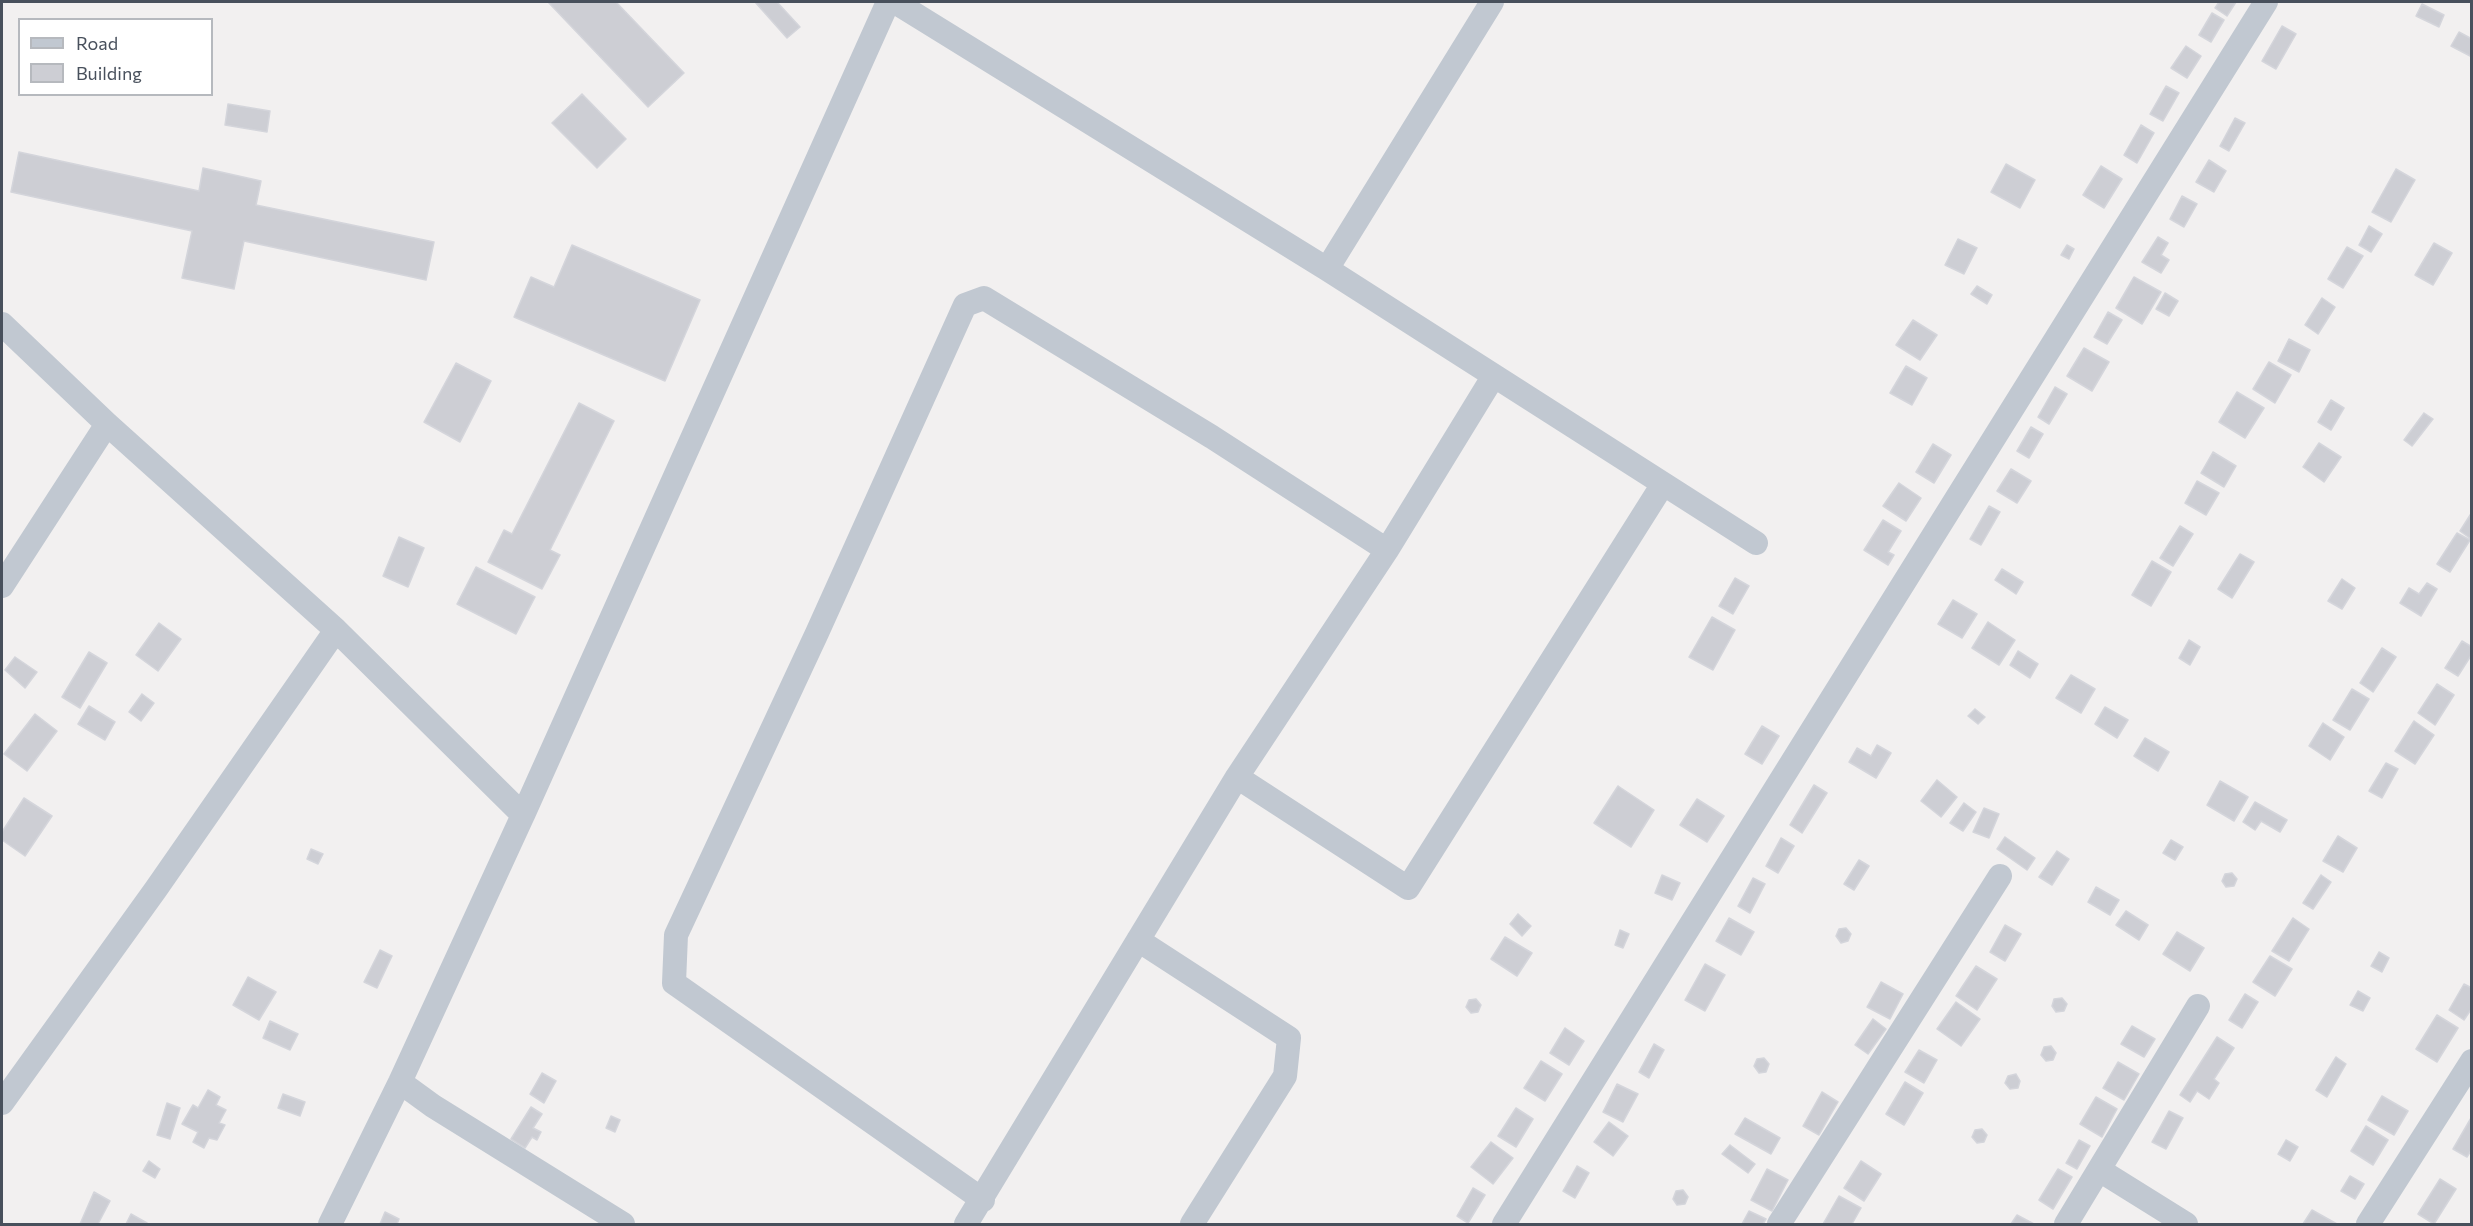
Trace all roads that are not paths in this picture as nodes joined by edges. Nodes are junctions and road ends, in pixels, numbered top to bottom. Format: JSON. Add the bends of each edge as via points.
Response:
{"nodes":[{"id":1,"x":888,"y":2,"type":"edge"},
{"id":2,"x":895,"y":2,"type":"edge"},
{"id":3,"x":1492,"y":2,"type":"edge"},
{"id":4,"x":2266,"y":2,"type":"edge"},
{"id":5,"x":1327,"y":269,"type":"junction"},
{"id":6,"x":2,"y":324,"type":"edge"},
{"id":7,"x":1492,"y":377,"type":"junction"},
{"id":8,"x":106,"y":424,"type":"junction"},
{"id":9,"x":1663,"y":484,"type":"junction"},
{"id":10,"x":1756,"y":543,"type":"dead end"},
{"id":11,"x":1387,"y":550,"type":"junction"},
{"id":12,"x":2,"y":586,"type":"edge"},
{"id":13,"x":336,"y":630,"type":"junction"},
{"id":14,"x":1237,"y":777,"type":"junction"},
{"id":15,"x":524,"y":815,"type":"junction"},
{"id":16,"x":2000,"y":876,"type":"dead end"},
{"id":17,"x":1138,"y":939,"type":"junction"},
{"id":18,"x":2198,"y":1006,"type":"dead end"},
{"id":19,"x":2472,"y":1062,"type":"edge"},
{"id":20,"x":400,"y":1082,"type":"junction"},
{"id":21,"x":2,"y":1104,"type":"edge"},
{"id":22,"x":2101,"y":1171,"type":"junction"},
{"id":23,"x":983,"y":1200,"type":"junction"},
{"id":24,"x":330,"y":1224,"type":"edge"},
{"id":25,"x":623,"y":1224,"type":"edge"},
{"id":26,"x":966,"y":1224,"type":"edge"},
{"id":27,"x":1192,"y":1224,"type":"edge"},
{"id":28,"x":1504,"y":1224,"type":"edge"},
{"id":29,"x":1779,"y":1224,"type":"edge"},
{"id":30,"x":2066,"y":1224,"type":"edge"},
{"id":31,"x":2186,"y":1224,"type":"edge"},
{"id":32,"x":2368,"y":1224,"type":"edge"}],
"edges":[{"from":1,"to":15,"type":"street"},
{"from":2,"to":5,"type":"street"},
{"from":3,"to":5,"type":"street"},
{"from":4,"to":28,"type":"street"},
{"from":5,"to":7,"type":"street"},
{"from":6,"to":8,"type":"street"},
{"from":7,"to":9,"type":"street"},
{"from":7,"to":11,"type":"street"},
{"from":8,"to":12,"type":"street"},
{"from":8,"to":13,"type":"street"},
{"from":9,"to":10,"type":"street"},
{"from":9,"to":14,"type":"street","via":[[1407,888]]},
{"from":11,"to":14,"type":"street"},
{"from":11,"to":23,"type":"street","via":[[984,297],[965,305],[676,935],[674,983]]},
{"from":13,"to":15,"type":"street"},
{"from":13,"to":21,"type":"street"},
{"from":14,"to":17,"type":"street"},
{"from":15,"to":20,"type":"street"},
{"from":16,"to":29,"type":"street"},
{"from":17,"to":23,"type":"street"},
{"from":17,"to":27,"type":"street","via":[[1289,1038],[1285,1076]]},
{"from":18,"to":22,"type":"street"},
{"from":19,"to":32,"type":"street"},
{"from":20,"to":24,"type":"street"},
{"from":20,"to":25,"type":"street"},
{"from":22,"to":30,"type":"street"},
{"from":22,"to":31,"type":"street"},
{"from":23,"to":26,"type":"street"}]}
